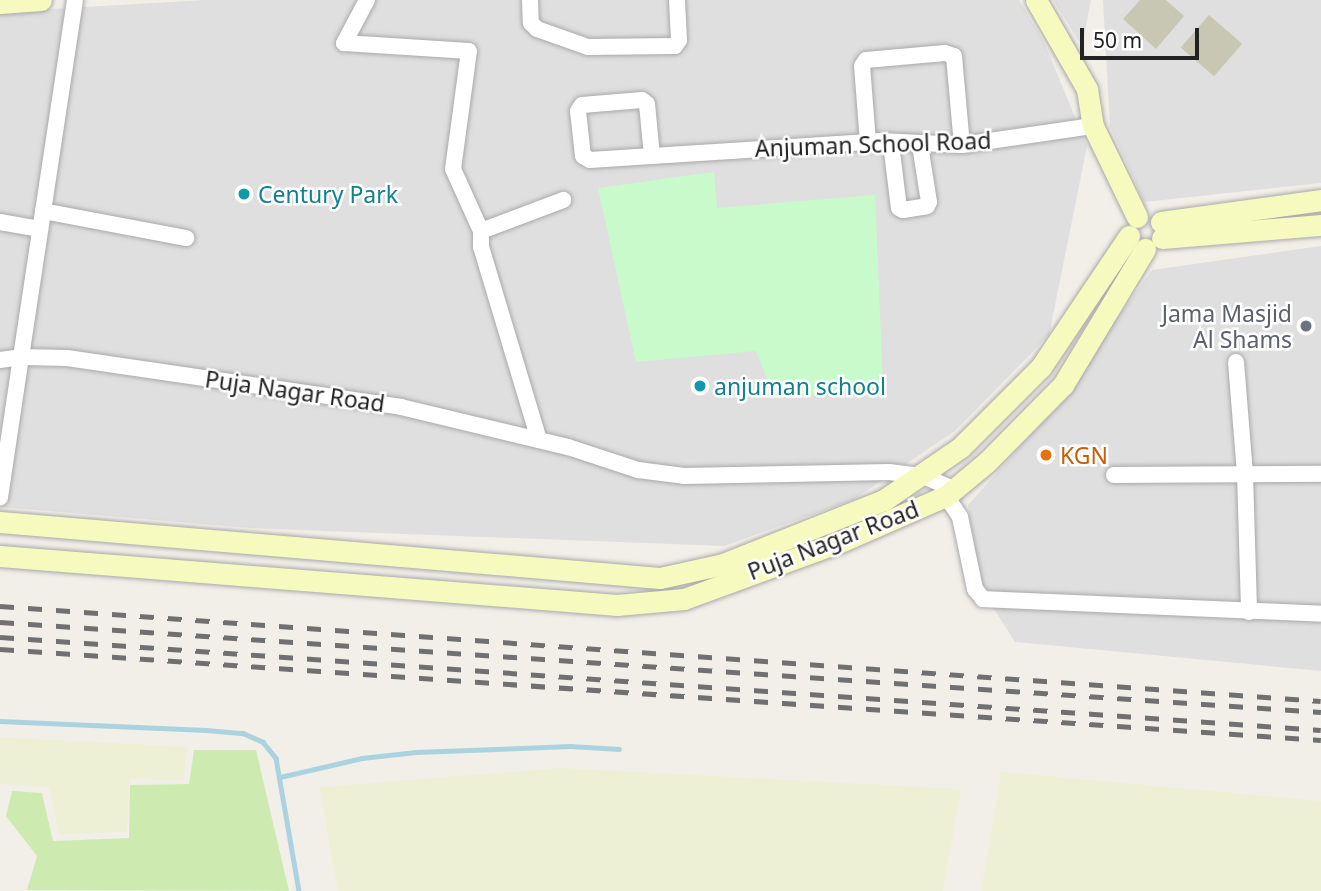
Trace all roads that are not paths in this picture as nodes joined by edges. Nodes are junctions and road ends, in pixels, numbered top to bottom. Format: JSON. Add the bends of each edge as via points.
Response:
{"nodes":[{"id":1,"x":32,"y":0,"type":"edge"},
{"id":2,"x":41,"y":0,"type":"edge"},
{"id":3,"x":75,"y":0,"type":"edge"},
{"id":4,"x":367,"y":0,"type":"edge"},
{"id":5,"x":530,"y":0,"type":"edge"},
{"id":6,"x":677,"y":0,"type":"edge"},
{"id":7,"x":1036,"y":0,"type":"edge"},
{"id":8,"x":0,"y":3,"type":"edge"},
{"id":9,"x":1093,"y":126,"type":"junction"},
{"id":10,"x":868,"y":142,"type":"junction"},
{"id":11,"x":891,"y":144,"type":"junction"},
{"id":12,"x":920,"y":145,"type":"junction"},
{"id":13,"x":962,"y":145,"type":"junction"},
{"id":14,"x":652,"y":156,"type":"junction"},
{"id":15,"x":563,"y":200,"type":"dead end"},
{"id":16,"x":1321,"y":200,"type":"edge"},
{"id":17,"x":43,"y":211,"type":"junction"},
{"id":18,"x":0,"y":222,"type":"edge"},
{"id":19,"x":1321,"y":225,"type":"edge"},
{"id":20,"x":40,"y":229,"type":"junction"},
{"id":21,"x":481,"y":231,"type":"junction"},
{"id":22,"x":1147,"y":232,"type":"junction"},
{"id":23,"x":186,"y":238,"type":"dead end"},
{"id":24,"x":21,"y":357,"type":"junction"},
{"id":25,"x":0,"y":360,"type":"edge"},
{"id":26,"x":1236,"y":362,"type":"dead end"},
{"id":27,"x":539,"y":440,"type":"junction"},
{"id":28,"x":1245,"y":474,"type":"junction"},
{"id":29,"x":1321,"y":474,"type":"edge"},
{"id":30,"x":1114,"y":475,"type":"dead end"},
{"id":31,"x":923,"y":476,"type":"junction"},
{"id":32,"x":950,"y":492,"type":"junction"},
{"id":33,"x":0,"y":498,"type":"edge"},
{"id":34,"x":0,"y":522,"type":"edge"},
{"id":35,"x":0,"y":556,"type":"edge"},
{"id":36,"x":633,"y":576,"type":"junction"},
{"id":37,"x":629,"y":605,"type":"junction"},
{"id":38,"x":1249,"y":612,"type":"junction"},
{"id":39,"x":1321,"y":614,"type":"edge"}],
"edges":[{"from":1,"to":2,"type":"street"},
{"from":1,"to":8,"type":"street"},
{"from":3,"to":17,"type":"street"},
{"from":4,"to":21,"type":"street","via":[[344,43],[469,51],[453,169]]},
{"from":5,"to":6,"type":"street","via":[[531,23],[537,29],[588,47],[674,46],[679,40]]},
{"from":7,"to":9,"type":"street","via":[[1087,89]]},
{"from":9,"to":13,"type":"street","name":"Anjuman School Road"},
{"from":9,"to":22,"type":"street"},
{"from":10,"to":11,"type":"street","name":"Anjuman School Road"},
{"from":10,"to":13,"type":"street","via":[[862,66],[866,60],[945,52],[954,56]]},
{"from":10,"to":14,"type":"street","name":"Anjuman School Road"},
{"from":11,"to":12,"type":"street","name":"Anjuman School Road"},
{"from":11,"to":12,"type":"street","via":[[899,208],[903,210],[929,202]]},
{"from":12,"to":13,"type":"street","name":"Anjuman School Road"},
{"from":14,"to":14,"type":"street","name":"Anjuman School Road","via":[[590,160],[583,156],[578,111],[582,105],[642,100],[647,104]]},
{"from":15,"to":21,"type":"street"},
{"from":16,"to":22,"type":"street"},
{"from":17,"to":20,"type":"street"},
{"from":17,"to":23,"type":"street"},
{"from":18,"to":20,"type":"street"},
{"from":19,"to":22,"type":"street"},
{"from":20,"to":24,"type":"street"},
{"from":21,"to":27,"type":"street","via":[[481,247]]},
{"from":22,"to":31,"type":"street","name":"Puja Nagar Road","via":[[1026,385]]},
{"from":22,"to":32,"type":"street","name":"Puja Nagar Road","via":[[1063,385],[987,462]]},
{"from":24,"to":25,"type":"street","name":"Puja Nagar Road"},
{"from":24,"to":27,"type":"street","name":"Puja Nagar Road","via":[[67,358],[401,407]]},
{"from":24,"to":33,"type":"street"},
{"from":26,"to":28,"type":"street"},
{"from":27,"to":31,"type":"street","name":"Puja Nagar Road","via":[[638,470],[684,476],[889,472]]},
{"from":28,"to":29,"type":"street"},
{"from":28,"to":30,"type":"street"},
{"from":28,"to":38,"type":"street"},
{"from":31,"to":32,"type":"street","name":"Puja Nagar Road"},
{"from":31,"to":36,"type":"street","name":"Puja Nagar Road","via":[[884,500],[723,564],[660,578]]},
{"from":32,"to":37,"type":"street","name":"Puja Nagar Road","via":[[840,542],[684,599]]},
{"from":32,"to":38,"type":"street","via":[[975,589],[983,598]]},
{"from":34,"to":36,"type":"street","name":"Puja Nagar Road"},
{"from":35,"to":37,"type":"street","name":"Puja Nagar Road"},
{"from":36,"to":37,"type":"street"},
{"from":38,"to":39,"type":"street"}]}
